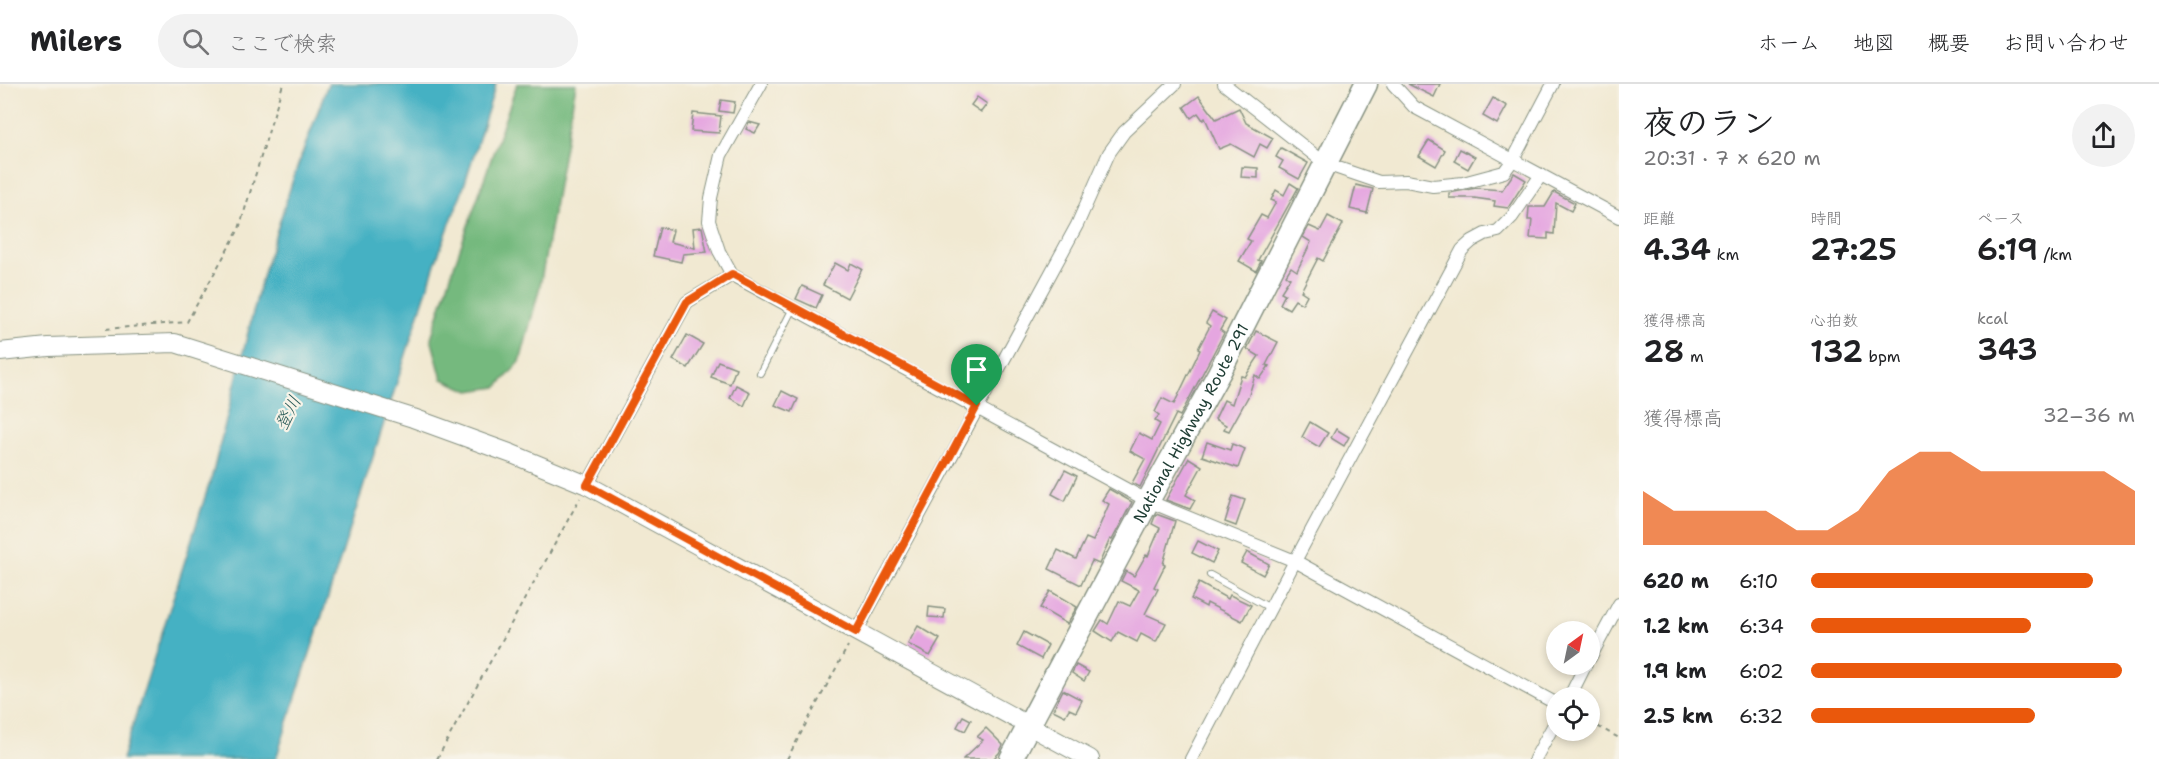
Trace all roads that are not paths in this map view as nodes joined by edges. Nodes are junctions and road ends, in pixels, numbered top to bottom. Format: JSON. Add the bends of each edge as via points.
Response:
{"nodes":[{"id":1,"x":761,"y":84,"type":"edge"},
{"id":2,"x":1175,"y":84,"type":"edge"},
{"id":3,"x":1224,"y":84,"type":"edge"},
{"id":4,"x":1366,"y":84,"type":"edge"},
{"id":5,"x":1393,"y":84,"type":"edge"},
{"id":6,"x":1553,"y":84,"type":"edge"},
{"id":7,"x":1513,"y":160,"type":"junction"},
{"id":8,"x":1326,"y":164,"type":"junction"},
{"id":9,"x":1541,"y":175,"type":"junction"},
{"id":10,"x":1619,"y":217,"type":"edge"},
{"id":11,"x":732,"y":274,"type":"junction"},
{"id":12,"x":793,"y":308,"type":"junction"},
{"id":13,"x":0,"y":352,"type":"edge"},
{"id":14,"x":760,"y":373,"type":"dead end"},
{"id":15,"x":977,"y":406,"type":"junction"},
{"id":16,"x":587,"y":485,"type":"junction"},
{"id":17,"x":1148,"y":501,"type":"junction"},
{"id":18,"x":1295,"y":561,"type":"junction"},
{"id":19,"x":1210,"y":575,"type":"dead end"},
{"id":20,"x":1619,"y":604,"type":"edge"},
{"id":21,"x":1270,"y":608,"type":"junction"},
{"id":22,"x":856,"y":632,"type":"junction"},
{"id":23,"x":1600,"y":639,"type":"edge"},
{"id":24,"x":1546,"y":698,"type":"edge"},
{"id":25,"x":1030,"y":726,"type":"junction"},
{"id":26,"x":1546,"y":739,"type":"edge"},
{"id":27,"x":1011,"y":759,"type":"edge"},
{"id":28,"x":1090,"y":759,"type":"edge"},
{"id":29,"x":1191,"y":759,"type":"edge"},
{"id":30,"x":1535,"y":759,"type":"edge"}],
"edges":[{"from":1,"to":11,"type":"street","via":[[721,155],[711,198],[709,221]]},
{"from":2,"to":15,"type":"street","via":[[1124,132],[1109,153],[1077,225]]},
{"from":3,"to":8,"type":"street"},
{"from":4,"to":8,"type":"highway","name":"National Highway Route 291"},
{"from":5,"to":7,"type":"street","via":[[1414,107]]},
{"from":6,"to":7,"type":"street"},
{"from":7,"to":8,"type":"street","via":[[1504,172],[1433,186],[1379,182]]},
{"from":7,"to":9,"type":"street"},
{"from":8,"to":17,"type":"highway","name":"National Highway Route 291","via":[[1219,374]]},
{"from":9,"to":10,"type":"street"},
{"from":9,"to":18,"type":"street","via":[[1498,231],[1485,234],[1462,250]]},
{"from":11,"to":12,"type":"street"},
{"from":11,"to":16,"type":"street","via":[[687,302]]},
{"from":12,"to":14,"type":"lane"},
{"from":12,"to":15,"type":"street"},
{"from":13,"to":16,"type":"street","via":[[48,346],[175,343],[413,418]]},
{"from":15,"to":17,"type":"street"},
{"from":15,"to":22,"type":"street"},
{"from":16,"to":22,"type":"street"},
{"from":17,"to":18,"type":"street"},
{"from":17,"to":25,"type":"highway","name":"National Highway Route 291"},
{"from":18,"to":21,"type":"street"},
{"from":18,"to":24,"type":"street"},
{"from":19,"to":21,"type":"lane"},
{"from":20,"to":23,"type":"street"},
{"from":21,"to":29,"type":"street"},
{"from":22,"to":25,"type":"street"},
{"from":25,"to":27,"type":"highway","name":"National Highway Route 291"},
{"from":25,"to":28,"type":"street"},
{"from":26,"to":30,"type":"street"}]}
